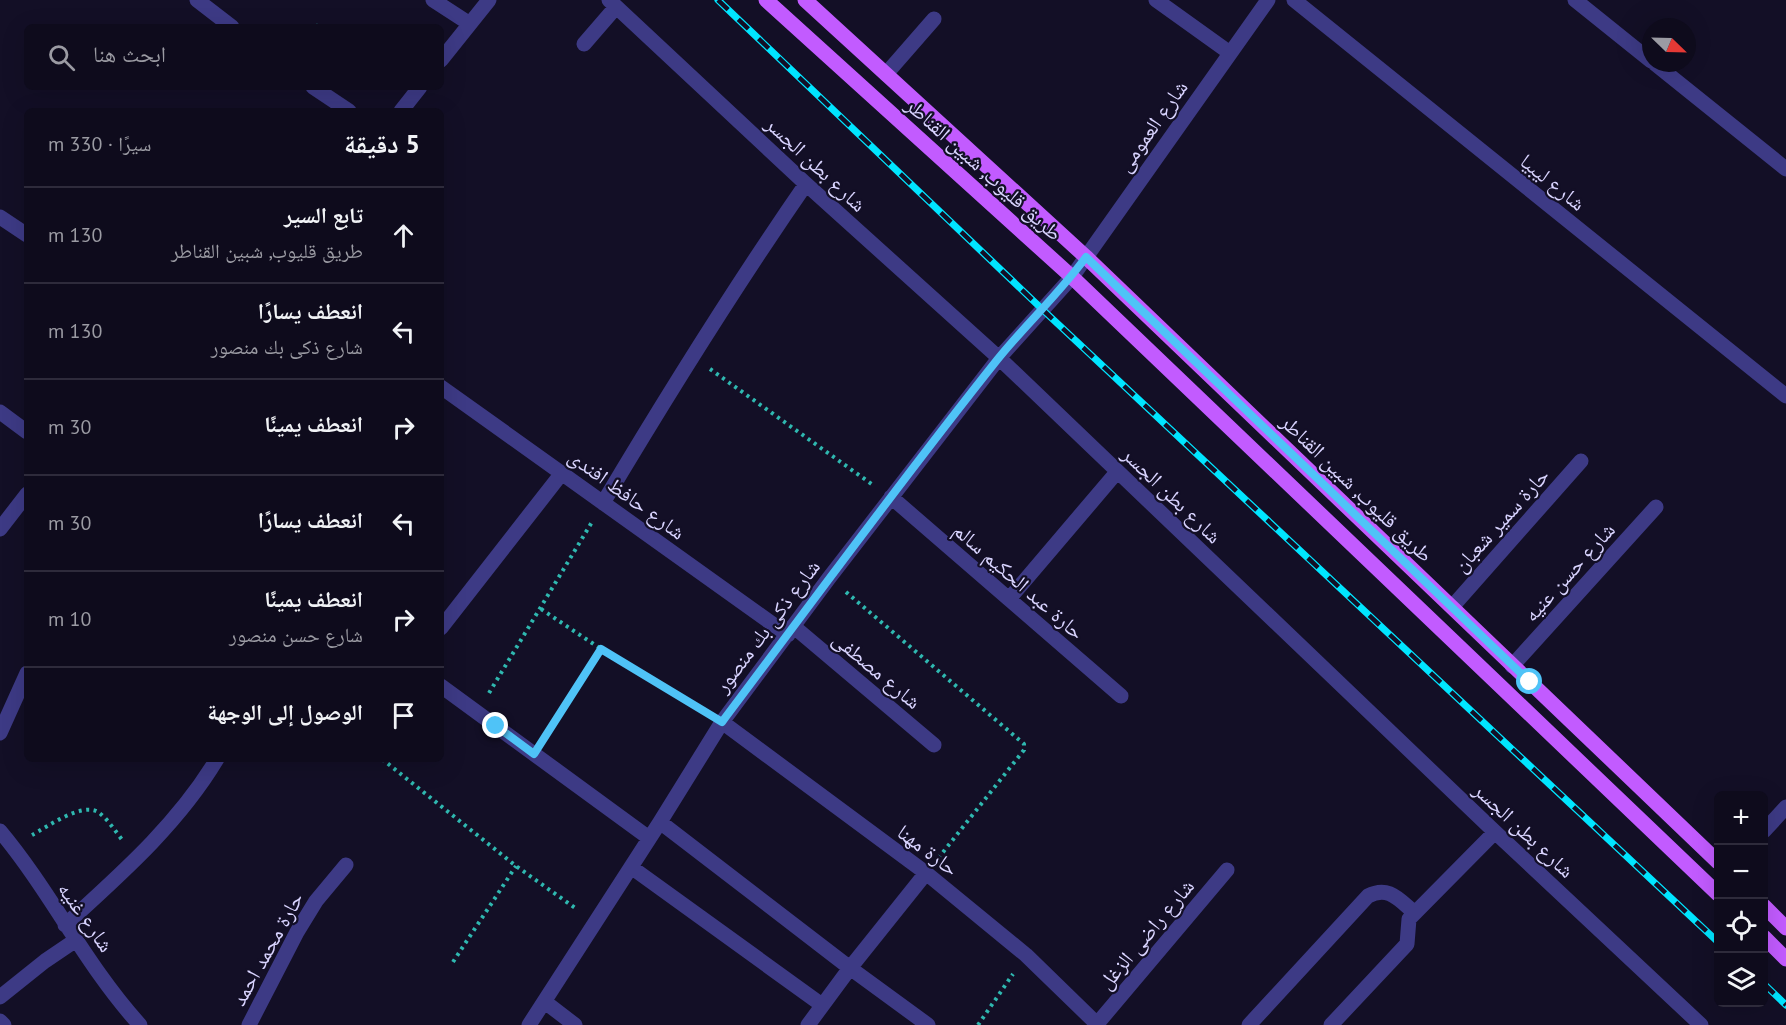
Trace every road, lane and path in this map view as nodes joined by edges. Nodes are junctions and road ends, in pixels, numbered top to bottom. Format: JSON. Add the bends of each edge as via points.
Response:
{"nodes":[{"id":1,"x":197,"y":0,"type":"edge"},
{"id":2,"x":433,"y":0,"type":"edge"},
{"id":3,"x":489,"y":0,"type":"edge"},
{"id":4,"x":766,"y":0,"type":"edge"},
{"id":5,"x":806,"y":0,"type":"edge"},
{"id":6,"x":1156,"y":0,"type":"edge"},
{"id":7,"x":1268,"y":0,"type":"edge"},
{"id":8,"x":1294,"y":0,"type":"edge"},
{"id":9,"x":1575,"y":0,"type":"edge"},
{"id":10,"x":613,"y":3,"type":"edge"},
{"id":11,"x":934,"y":19,"type":"dead end"},
{"id":12,"x":228,"y":24,"type":"edge"},
{"id":13,"x":470,"y":24,"type":"junction"},
{"id":14,"x":584,"y":44,"type":"dead end"},
{"id":15,"x":1230,"y":53,"type":"junction"},
{"id":16,"x":1642,"y":54,"type":"edge"},
{"id":17,"x":444,"y":56,"type":"edge"},
{"id":18,"x":1665,"y":72,"type":"edge"},
{"id":19,"x":886,"y":74,"type":"junction"},
{"id":20,"x":318,"y":90,"type":"edge"},
{"id":21,"x":418,"y":90,"type":"edge"},
{"id":22,"x":344,"y":108,"type":"edge"},
{"id":23,"x":403,"y":108,"type":"edge"},
{"id":24,"x":1786,"y":169,"type":"edge"},
{"id":25,"x":806,"y":184,"type":"junction"},
{"id":26,"x":0,"y":217,"type":"edge"},
{"id":27,"x":24,"y":234,"type":"edge"},
{"id":28,"x":1086,"y":257,"type":"junction"},
{"id":29,"x":1072,"y":277,"type":"junction"},
{"id":30,"x":692,"y":356,"type":"junction"},
{"id":31,"x":999,"y":358,"type":"junction"},
{"id":32,"x":444,"y":389,"type":"edge"},
{"id":33,"x":1786,"y":396,"type":"edge"},
{"id":34,"x":0,"y":412,"type":"edge"},
{"id":35,"x":24,"y":430,"type":"edge"},
{"id":36,"x":1581,"y":461,"type":"dead end"},
{"id":37,"x":1117,"y":471,"type":"junction"},
{"id":38,"x":562,"y":473,"type":"junction"},
{"id":39,"x":891,"y":497,"type":"junction"},
{"id":40,"x":24,"y":498,"type":"edge"},
{"id":41,"x":603,"y":503,"type":"junction"},
{"id":42,"x":1656,"y":507,"type":"dead end"},
{"id":43,"x":0,"y":529,"type":"edge"},
{"id":44,"x":829,"y":578,"type":"junction"},
{"id":45,"x":1009,"y":599,"type":"junction"},
{"id":46,"x":1452,"y":607,"type":"junction"},
{"id":47,"x":541,"y":609,"type":"junction"},
{"id":48,"x":444,"y":623,"type":"edge"},
{"id":49,"x":791,"y":631,"type":"junction"},
{"id":50,"x":601,"y":649,"type":"junction"},
{"id":51,"x":1512,"y":666,"type":"junction"},
{"id":52,"x":24,"y":681,"type":"edge"},
{"id":53,"x":444,"y":688,"type":"edge"},
{"id":54,"x":1121,"y":696,"type":"dead end"},
{"id":55,"x":477,"y":712,"type":"junction"},
{"id":56,"x":722,"y":722,"type":"junction"},
{"id":57,"x":0,"y":733,"type":"edge"},
{"id":58,"x":934,"y":745,"type":"dead end"},
{"id":59,"x":534,"y":754,"type":"junction"},
{"id":60,"x":216,"y":762,"type":"edge"},
{"id":61,"x":386,"y":762,"type":"edge"},
{"id":62,"x":1786,"y":807,"type":"edge"},
{"id":63,"x":660,"y":822,"type":"junction"},
{"id":64,"x":1768,"y":827,"type":"edge"},
{"id":65,"x":0,"y":831,"type":"edge"},
{"id":66,"x":1495,"y":832,"type":"junction"},
{"id":67,"x":649,"y":838,"type":"junction"},
{"id":68,"x":12,"y":846,"type":"junction"},
{"id":69,"x":1714,"y":857,"type":"edge"},
{"id":70,"x":138,"y":858,"type":"junction"},
{"id":71,"x":346,"y":865,"type":"dead end"},
{"id":72,"x":516,"y":866,"type":"junction"},
{"id":73,"x":631,"y":867,"type":"junction"},
{"id":74,"x":1227,"y":870,"type":"dead end"},
{"id":75,"x":926,"y":873,"type":"junction"},
{"id":76,"x":1714,"y":889,"type":"edge"},
{"id":77,"x":1768,"y":910,"type":"edge"},
{"id":78,"x":1415,"y":913,"type":"junction"},
{"id":79,"x":596,"y":922,"type":"junction"},
{"id":80,"x":65,"y":925,"type":"junction"},
{"id":81,"x":1786,"y":928,"type":"edge"},
{"id":82,"x":76,"y":940,"type":"junction"},
{"id":83,"x":1768,"y":941,"type":"edge"},
{"id":84,"x":1026,"y":955,"type":"junction"},
{"id":85,"x":1786,"y":959,"type":"edge"},
{"id":86,"x":453,"y":962,"type":"dead end"},
{"id":87,"x":850,"y":968,"type":"junction"},
{"id":88,"x":0,"y":998,"type":"edge"},
{"id":89,"x":545,"y":1002,"type":"junction"},
{"id":90,"x":822,"y":1005,"type":"junction"},
{"id":91,"x":0,"y":1022,"type":"edge"},
{"id":92,"x":4,"y":1025,"type":"edge"},
{"id":93,"x":140,"y":1025,"type":"edge"},
{"id":94,"x":249,"y":1025,"type":"edge"},
{"id":95,"x":529,"y":1025,"type":"edge"},
{"id":96,"x":575,"y":1025,"type":"edge"},
{"id":97,"x":808,"y":1025,"type":"edge"},
{"id":98,"x":928,"y":1025,"type":"edge"},
{"id":99,"x":978,"y":1025,"type":"edge"},
{"id":100,"x":1098,"y":1025,"type":"edge"},
{"id":101,"x":1249,"y":1025,"type":"edge"},
{"id":102,"x":1331,"y":1025,"type":"edge"},
{"id":103,"x":1701,"y":1025,"type":"edge"}],
"edges":[{"from":1,"to":12,"type":"street"},
{"from":2,"to":13,"type":"street"},
{"from":3,"to":13,"type":"street"},
{"from":4,"to":29,"type":"main road","name":"طريق قليوب, شبين القناطر"},
{"from":5,"to":19,"type":"main road","name":"طريق قليوب, شبين القناطر"},
{"from":6,"to":15,"type":"street"},
{"from":7,"to":15,"type":"street","name":"شارع العمومى"},
{"from":8,"to":33,"type":"street","name":"شارع ليبيا"},
{"from":9,"to":16,"type":"street"},
{"from":10,"to":14,"type":"street"},
{"from":10,"to":25,"type":"street","name":"شارع بطن الجسر"},
{"from":11,"to":19,"type":"street"},
{"from":13,"to":17,"type":"street"},
{"from":15,"to":28,"type":"street","name":"شارع العمومى"},
{"from":18,"to":24,"type":"street"},
{"from":19,"to":28,"type":"main road","name":"طريق قليوب, شبين القناطر"},
{"from":20,"to":22,"type":"street"},
{"from":21,"to":23,"type":"street"},
{"from":25,"to":30,"type":"street"},
{"from":25,"to":31,"type":"street","name":"شارع بطن الجسر"},
{"from":26,"to":27,"type":"street"},
{"from":28,"to":29,"type":"street","name":"شارع العمومى"},
{"from":28,"to":46,"type":"main road","name":"طريق قليوب, شبين القناطر"},
{"from":29,"to":31,"type":"street","name":"شارع ذكى بك منصور"},
{"from":29,"to":76,"type":"main road","name":"طريق قليوب, شبين القناطر"},
{"from":30,"to":39,"type":"path"},
{"from":30,"to":41,"type":"street"},
{"from":31,"to":37,"type":"street","name":"شارع بطن الجسر"},
{"from":31,"to":39,"type":"street","name":"شارع ذكى بك منصور"},
{"from":32,"to":38,"type":"street","name":"شارع حافظ افندى"},
{"from":34,"to":35,"type":"street"},
{"from":36,"to":46,"type":"street","name":"حارة سمير شعبان"},
{"from":37,"to":45,"type":"street"},
{"from":37,"to":66,"type":"street","name":"شارع بطن الجسر"},
{"from":38,"to":41,"type":"street","name":"شارع حافظ افندى"},
{"from":38,"to":48,"type":"street"},
{"from":39,"to":44,"type":"street","name":"شارع ذكى بك منصور"},
{"from":39,"to":45,"type":"street","name":"حارة عبد الحكيم سالم"},
{"from":40,"to":43,"type":"street"},
{"from":41,"to":47,"type":"path"},
{"from":41,"to":49,"type":"street","name":"شارع حافظ افندى"},
{"from":42,"to":51,"type":"street","name":"شارع حسن عنيه"},
{"from":44,"to":49,"type":"street","name":"شارع ذكى بك منصور"},
{"from":44,"to":75,"type":"path","via":[[1024,744],[1024,750]]},
{"from":45,"to":54,"type":"street","name":"حارة عبد الحكيم سالم"},
{"from":46,"to":51,"type":"main road","name":"طريق قليوب, شبين القناطر"},
{"from":47,"to":50,"type":"path"},
{"from":47,"to":55,"type":"path"},
{"from":49,"to":56,"type":"street","name":"شارع ذكى بك منصور"},
{"from":49,"to":58,"type":"street","name":"شارع مصطفى"},
{"from":50,"to":56,"type":"path"},
{"from":50,"to":59,"type":"path"},
{"from":51,"to":69,"type":"main road","name":"طريق قليوب, شبين القناطر"},
{"from":52,"to":57,"type":"street"},
{"from":53,"to":55,"type":"street"},
{"from":55,"to":59,"type":"street"},
{"from":56,"to":63,"type":"street","name":"شارع ذكى بك منصور"},
{"from":56,"to":75,"type":"street","name":"حارة مهنا"},
{"from":59,"to":67,"type":"street"},
{"from":60,"to":70,"type":"street"},
{"from":61,"to":72,"type":"path"},
{"from":62,"to":64,"type":"street"},
{"from":63,"to":67,"type":"street","name":"شارع ذكى بك منصور"},
{"from":63,"to":87,"type":"street"},
{"from":65,"to":68,"type":"street","name":"شارع غنيه"},
{"from":66,"to":78,"type":"street"},
{"from":66,"to":103,"type":"street","name":"شارع بطن الجسر"},
{"from":67,"to":73,"type":"street","name":"شارع ذكى بك منصور"},
{"from":68,"to":70,"type":"path","via":[[89,808],[99,812]]},
{"from":68,"to":80,"type":"street","name":"شارع غنيه"},
{"from":70,"to":80,"type":"street"},
{"from":71,"to":94,"type":"street","name":"حارة محمد احمد","via":[[297,932]]},
{"from":72,"to":79,"type":"path"},
{"from":72,"to":86,"type":"path"},
{"from":73,"to":79,"type":"street","name":"شارع ذكى بك منصور"},
{"from":73,"to":90,"type":"street"},
{"from":74,"to":100,"type":"street","name":"شارع راضى الزغل"},
{"from":75,"to":84,"type":"street","name":"حارة مهنا"},
{"from":75,"to":87,"type":"street"},
{"from":77,"to":81,"type":"main road"},
{"from":78,"to":101,"type":"street","via":[[1388,892],[1378,890],[1368,896]]},
{"from":78,"to":102,"type":"street","via":[[1407,922],[1407,944]]},
{"from":79,"to":89,"type":"street","name":"شارع ذكى بك منصور"},
{"from":80,"to":82,"type":"street","name":"شارع غنيه"},
{"from":82,"to":88,"type":"street"},
{"from":82,"to":93,"type":"street","name":"شارع غنيه"},
{"from":83,"to":85,"type":"main road"},
{"from":84,"to":99,"type":"path"},
{"from":84,"to":100,"type":"street","name":"حارة مهنا"},
{"from":87,"to":90,"type":"street"},
{"from":87,"to":98,"type":"street"},
{"from":89,"to":95,"type":"street","name":"شارع ذكى بك منصور"},
{"from":89,"to":96,"type":"street"},
{"from":90,"to":97,"type":"street"},
{"from":91,"to":92,"type":"street"}]}
